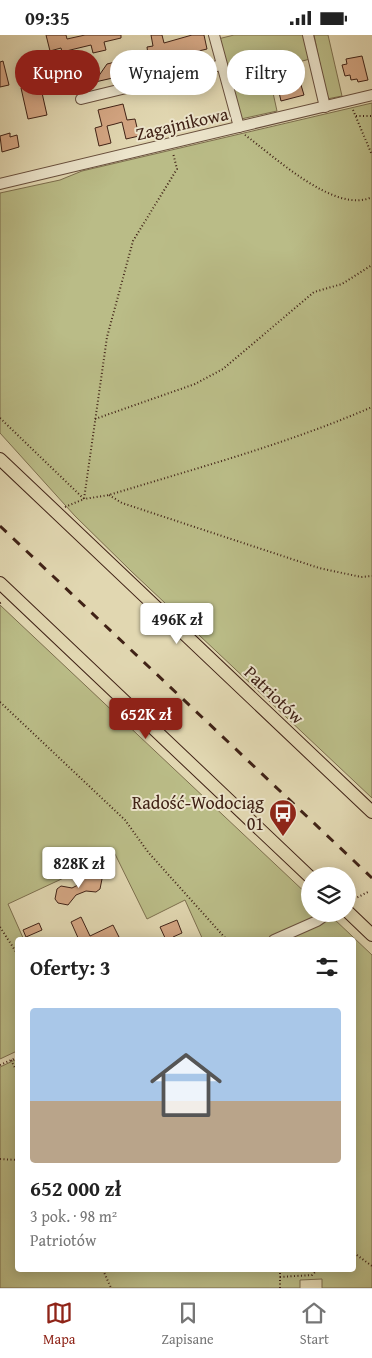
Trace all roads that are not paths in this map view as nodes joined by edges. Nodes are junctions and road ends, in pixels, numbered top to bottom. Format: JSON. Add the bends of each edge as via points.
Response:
{"nodes":[{"id":1,"x":214,"y":35,"type":"edge"},
{"id":2,"x":308,"y":35,"type":"edge"},
{"id":3,"x":221,"y":65,"type":"junction"},
{"id":4,"x":372,"y":95,"type":"edge"},
{"id":5,"x":81,"y":99,"type":"dead end"},
{"id":6,"x":325,"y":107,"type":"junction"},
{"id":7,"x":239,"y":127,"type":"junction"},
{"id":8,"x":0,"y":184,"type":"edge"},
{"id":9,"x":0,"y":459,"type":"edge"},
{"id":10,"x":0,"y":583,"type":"edge"},
{"id":11,"x":372,"y":812,"type":"edge"},
{"id":12,"x":301,"y":868,"type":"edge"},
{"id":13,"x":356,"y":920,"type":"edge"},
{"id":14,"x":315,"y":922,"type":"edge"},
{"id":15,"x":372,"y":935,"type":"edge"},
{"id":16,"x":281,"y":937,"type":"edge"}],
"edges":[{"from":1,"to":3,"type":"street"},
{"from":2,"to":6,"type":"street"},
{"from":3,"to":5,"type":"street"},
{"from":3,"to":7,"type":"street"},
{"from":4,"to":6,"type":"street","name":"Zagajnikowa"},
{"from":6,"to":7,"type":"street","name":"Zagajnikowa"},
{"from":7,"to":8,"type":"street","name":"Zagajnikowa"},
{"from":9,"to":11,"type":"main road","name":"Patriotów"},
{"from":10,"to":12,"type":"main road"},
{"from":13,"to":15,"type":"main road"},
{"from":14,"to":16,"type":"street"}]}
